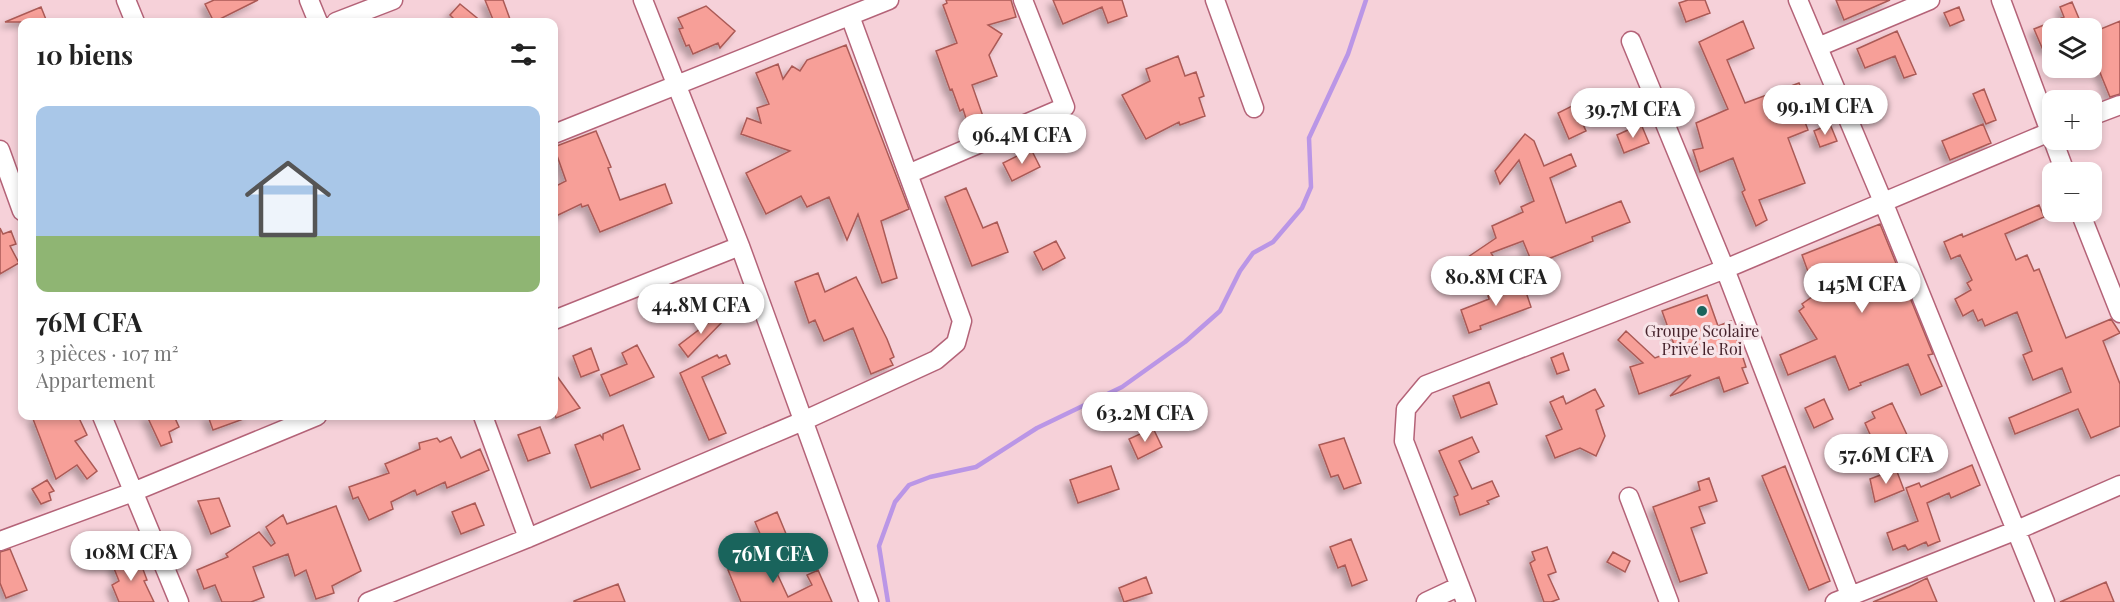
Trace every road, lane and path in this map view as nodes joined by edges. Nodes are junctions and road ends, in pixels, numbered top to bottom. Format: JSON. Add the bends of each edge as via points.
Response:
{"nodes":[{"id":1,"x":126,"y":0,"type":"edge"},
{"id":2,"x":309,"y":0,"type":"edge"},
{"id":3,"x":393,"y":0,"type":"edge"},
{"id":4,"x":643,"y":0,"type":"edge"},
{"id":5,"x":889,"y":0,"type":"edge"},
{"id":6,"x":1023,"y":0,"type":"edge"},
{"id":7,"x":1215,"y":0,"type":"edge"},
{"id":8,"x":1798,"y":0,"type":"edge"},
{"id":9,"x":1930,"y":0,"type":"edge"},
{"id":10,"x":2001,"y":0,"type":"edge"},
{"id":11,"x":849,"y":16,"type":"junction"},
{"id":12,"x":133,"y":18,"type":"edge"},
{"id":13,"x":316,"y":18,"type":"edge"},
{"id":14,"x":346,"y":18,"type":"edge"},
{"id":15,"x":1631,"y":41,"type":"dead end"},
{"id":16,"x":1818,"y":47,"type":"junction"},
{"id":17,"x":675,"y":85,"type":"junction"},
{"id":18,"x":2120,"y":105,"type":"edge"},
{"id":19,"x":1254,"y":108,"type":"dead end"},
{"id":20,"x":2042,"y":110,"type":"edge"},
{"id":21,"x":2102,"y":112,"type":"edge"},
{"id":22,"x":558,"y":132,"type":"edge"},
{"id":23,"x":2042,"y":135,"type":"edge"},
{"id":24,"x":0,"y":150,"type":"edge"},
{"id":25,"x":908,"y":174,"type":"junction"},
{"id":26,"x":18,"y":200,"type":"edge"},
{"id":27,"x":1884,"y":204,"type":"junction"},
{"id":28,"x":2085,"y":222,"type":"edge"},
{"id":29,"x":740,"y":246,"type":"junction"},
{"id":30,"x":1725,"y":269,"type":"junction"},
{"id":31,"x":2115,"y":286,"type":"edge"},
{"id":32,"x":2120,"y":313,"type":"edge"},
{"id":33,"x":558,"y":318,"type":"edge"},
{"id":34,"x":104,"y":420,"type":"edge"},
{"id":35,"x":295,"y":420,"type":"edge"},
{"id":36,"x":484,"y":420,"type":"edge"},
{"id":37,"x":803,"y":421,"type":"junction"},
{"id":38,"x":2120,"y":485,"type":"edge"},
{"id":39,"x":133,"y":492,"type":"junction"},
{"id":40,"x":1629,"y":497,"type":"dead end"},
{"id":41,"x":2017,"y":530,"type":"junction"},
{"id":42,"x":528,"y":538,"type":"junction"},
{"id":43,"x":0,"y":542,"type":"edge"},
{"id":44,"x":1463,"y":594,"type":"edge"},
{"id":45,"x":1843,"y":598,"type":"edge"},
{"id":46,"x":179,"y":602,"type":"edge"},
{"id":47,"x":368,"y":602,"type":"edge"},
{"id":48,"x":868,"y":602,"type":"edge"},
{"id":49,"x":1426,"y":602,"type":"edge"},
{"id":50,"x":1669,"y":602,"type":"edge"},
{"id":51,"x":2045,"y":602,"type":"edge"}],
"edges":[{"from":1,"to":12,"type":"street"},
{"from":2,"to":13,"type":"street"},
{"from":3,"to":14,"type":"street"},
{"from":4,"to":17,"type":"street"},
{"from":5,"to":11,"type":"street"},
{"from":6,"to":25,"type":"street","via":[[1065,107]]},
{"from":7,"to":19,"type":"street"},
{"from":8,"to":16,"type":"street"},
{"from":9,"to":16,"type":"street"},
{"from":10,"to":20,"type":"street"},
{"from":11,"to":17,"type":"street"},
{"from":11,"to":25,"type":"street"},
{"from":15,"to":30,"type":"street"},
{"from":16,"to":27,"type":"street"},
{"from":17,"to":22,"type":"street"},
{"from":17,"to":29,"type":"street"},
{"from":18,"to":21,"type":"street"},
{"from":23,"to":27,"type":"street"},
{"from":24,"to":26,"type":"street"},
{"from":25,"to":37,"type":"street","via":[[962,321],[956,343],[936,360]]},
{"from":27,"to":30,"type":"street"},
{"from":27,"to":41,"type":"street"},
{"from":28,"to":31,"type":"street"},
{"from":29,"to":33,"type":"street"},
{"from":29,"to":37,"type":"street"},
{"from":30,"to":44,"type":"street","via":[[1426,385],[1406,409],[1404,441]]},
{"from":30,"to":45,"type":"street"},
{"from":31,"to":32,"type":"street"},
{"from":34,"to":39,"type":"street"},
{"from":35,"to":39,"type":"street"},
{"from":36,"to":42,"type":"street"},
{"from":37,"to":42,"type":"street"},
{"from":37,"to":48,"type":"street"},
{"from":38,"to":41,"type":"street"},
{"from":39,"to":43,"type":"street"},
{"from":39,"to":46,"type":"street"},
{"from":40,"to":50,"type":"street"},
{"from":41,"to":45,"type":"street"},
{"from":41,"to":51,"type":"street"},
{"from":42,"to":47,"type":"street"},
{"from":44,"to":49,"type":"street"}]}
